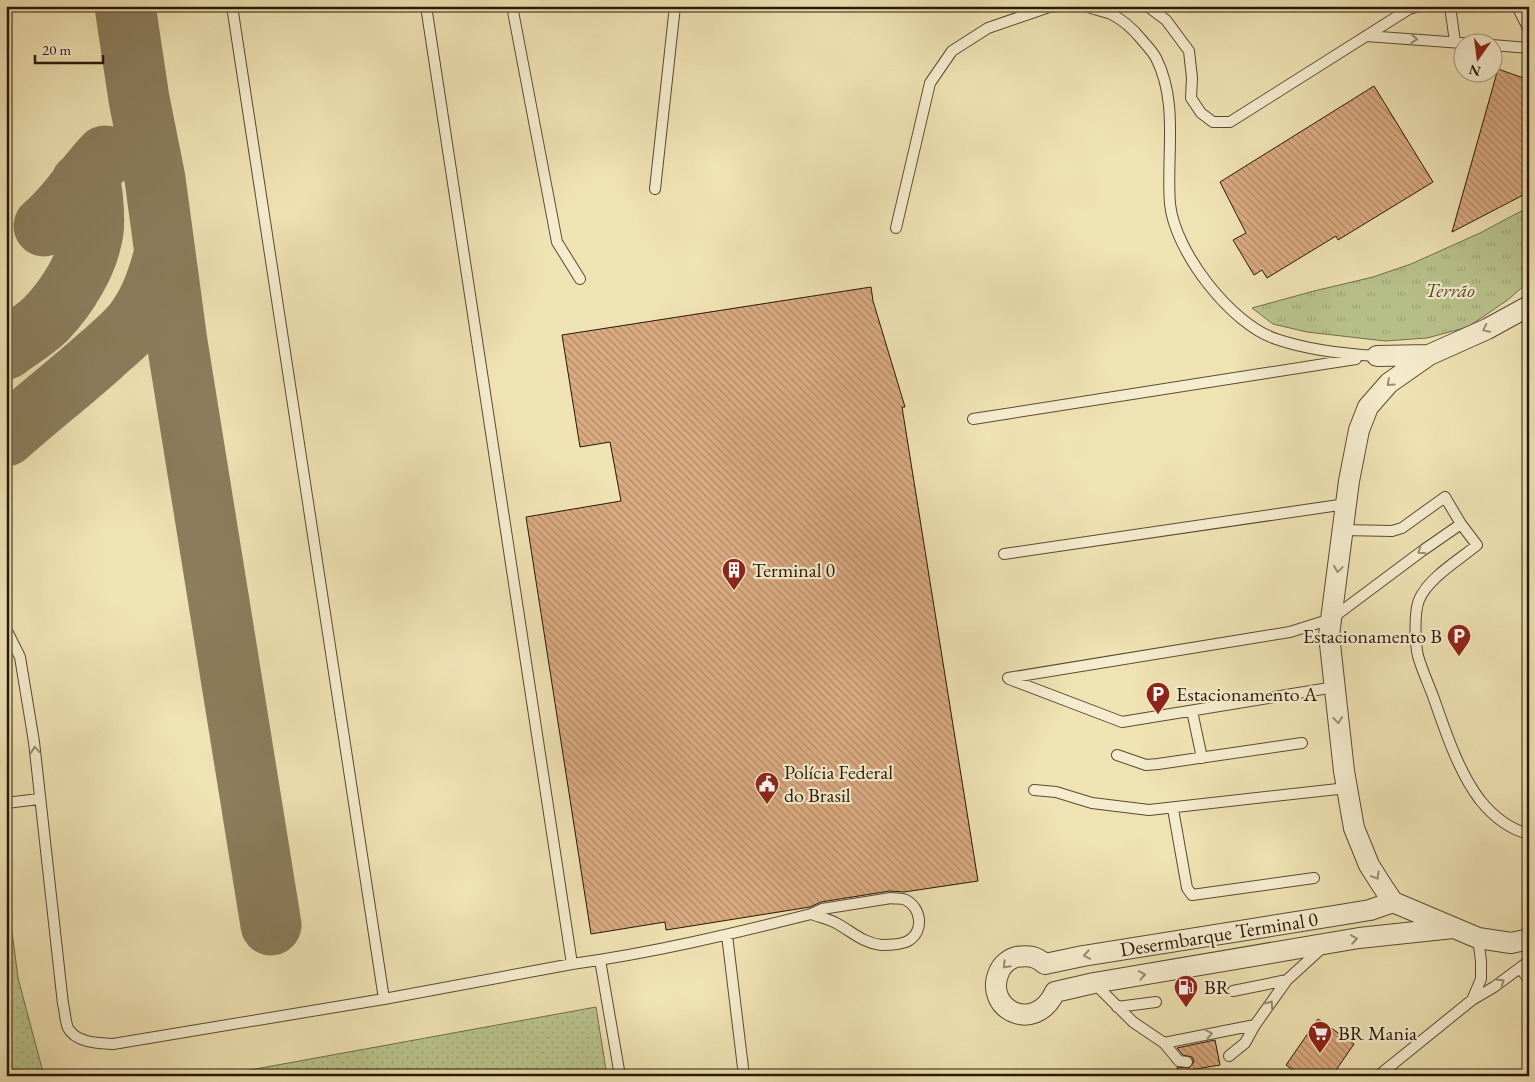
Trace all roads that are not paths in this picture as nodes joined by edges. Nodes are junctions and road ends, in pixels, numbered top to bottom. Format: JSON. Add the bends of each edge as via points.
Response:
{"nodes":[{"id":1,"x":232,"y":6,"type":"edge"},
{"id":2,"x":426,"y":6,"type":"edge"},
{"id":3,"x":512,"y":6,"type":"edge"},
{"id":4,"x":675,"y":6,"type":"edge"},
{"id":5,"x":1057,"y":6,"type":"edge"},
{"id":6,"x":1085,"y":6,"type":"edge"},
{"id":7,"x":1147,"y":6,"type":"edge"},
{"id":8,"x":1419,"y":6,"type":"edge"},
{"id":9,"x":1450,"y":6,"type":"edge"},
{"id":10,"x":1517,"y":6,"type":"edge"},
{"id":11,"x":1529,"y":30,"type":"edge"},
{"id":12,"x":1456,"y":32,"type":"edge"},
{"id":13,"x":1366,"y":36,"type":"junction"},
{"id":14,"x":1452,"y":43,"type":"edge"},
{"id":15,"x":1502,"y":46,"type":"edge"},
{"id":16,"x":1529,"y":48,"type":"edge"},
{"id":17,"x":655,"y":189,"type":"dead end"},
{"id":18,"x":896,"y":228,"type":"dead end"},
{"id":19,"x":580,"y":279,"type":"dead end"},
{"id":20,"x":1529,"y":306,"type":"edge"},
{"id":21,"x":1429,"y":355,"type":"junction"},
{"id":22,"x":1377,"y":356,"type":"junction"},
{"id":23,"x":973,"y":420,"type":"dead end"},
{"id":24,"x":1346,"y":504,"type":"junction"},
{"id":25,"x":1461,"y":524,"type":"junction"},
{"id":26,"x":1343,"y":530,"type":"junction"},
{"id":27,"x":1004,"y":554,"type":"dead end"},
{"id":28,"x":1331,"y":619,"type":"junction"},
{"id":29,"x":6,"y":629,"type":"edge"},
{"id":30,"x":1335,"y":686,"type":"junction"},
{"id":31,"x":1192,"y":710,"type":"junction"},
{"id":32,"x":1302,"y":743,"type":"dead end"},
{"id":33,"x":1117,"y":755,"type":"dead end"},
{"id":34,"x":1202,"y":758,"type":"junction"},
{"id":35,"x":1347,"y":788,"type":"junction"},
{"id":36,"x":1034,"y":790,"type":"dead end"},
{"id":37,"x":40,"y":799,"type":"junction"},
{"id":38,"x":6,"y":803,"type":"edge"},
{"id":39,"x":1173,"y":809,"type":"junction"},
{"id":40,"x":1529,"y":834,"type":"edge"},
{"id":41,"x":1314,"y":878,"type":"dead end"},
{"id":42,"x":1393,"y":902,"type":"junction"},
{"id":43,"x":811,"y":914,"type":"junction"},
{"id":44,"x":1453,"y":928,"type":"junction"},
{"id":45,"x":727,"y":936,"type":"junction"},
{"id":46,"x":1478,"y":938,"type":"junction"},
{"id":47,"x":1529,"y":939,"type":"edge"},
{"id":48,"x":1328,"y":943,"type":"junction"},
{"id":49,"x":600,"y":960,"type":"junction"},
{"id":50,"x":1529,"y":960,"type":"edge"},
{"id":51,"x":572,"y":964,"type":"junction"},
{"id":52,"x":1520,"y":968,"type":"junction"},
{"id":53,"x":1287,"y":980,"type":"junction"},
{"id":54,"x":1529,"y":980,"type":"edge"},
{"id":55,"x":1094,"y":983,"type":"junction"},
{"id":56,"x":1233,"y":991,"type":"dead end"},
{"id":57,"x":384,"y":999,"type":"junction"},
{"id":58,"x":1472,"y":1000,"type":"junction"},
{"id":59,"x":1156,"y":1002,"type":"dead end"},
{"id":60,"x":1117,"y":1007,"type":"junction"},
{"id":61,"x":1255,"y":1025,"type":"junction"},
{"id":62,"x":1164,"y":1043,"type":"junction"},
{"id":63,"x":1229,"y":1056,"type":"dead end"},
{"id":64,"x":1187,"y":1062,"type":"dead end"},
{"id":65,"x":620,"y":1076,"type":"edge"},
{"id":66,"x":744,"y":1076,"type":"edge"},
{"id":67,"x":1378,"y":1076,"type":"edge"}],
"edges":[{"from":1,"to":57,"type":"lane"},
{"from":2,"to":51,"type":"lane"},
{"from":3,"to":19,"type":"lane","via":[[557,242]]},
{"from":4,"to":17,"type":"lane"},
{"from":5,"to":18,"type":"lane","via":[[988,28],[952,51],[930,83]]},
{"from":6,"to":22,"type":"lane","via":[[1111,14],[1133,28],[1156,58],[1166,86],[1169,111],[1170,206],[1178,233],[1207,285],[1254,328],[1275,339],[1340,354]]},
{"from":7,"to":13,"type":"lane","via":[[1166,20],[1189,51],[1191,98],[1201,113],[1213,122],[1230,122]]},
{"from":8,"to":13,"type":"lane"},
{"from":9,"to":12,"type":"lane"},
{"from":10,"to":11,"type":"lane"},
{"from":13,"to":14,"type":"lane","one_way":true},
{"from":15,"to":16,"type":"lane"},
{"from":20,"to":21,"type":"street","one_way":true},
{"from":21,"to":22,"type":"street"},
{"from":21,"to":24,"type":"street","one_way":true,"via":[[1389,383],[1368,408],[1359,430]]},
{"from":22,"to":23,"type":"lane"},
{"from":24,"to":26,"type":"street"},
{"from":24,"to":27,"type":"lane"},
{"from":25,"to":26,"type":"lane","via":[[1445,497],[1402,528],[1392,531]]},
{"from":25,"to":28,"type":"lane","one_way":true},
{"from":25,"to":40,"type":"lane","via":[[1477,545],[1427,586],[1419,601],[1416,619],[1418,655],[1452,747],[1470,785],[1500,821]]},
{"from":26,"to":28,"type":"street","one_way":true},
{"from":28,"to":30,"type":"street","via":[[1329,635]]},
{"from":28,"to":31,"type":"lane","via":[[1290,632],[1008,678],[1122,722]]},
{"from":37,"to":29,"type":"lane","one_way":true,"via":[[20,656]]},
{"from":30,"to":31,"type":"lane"},
{"from":30,"to":35,"type":"street","one_way":true},
{"from":31,"to":34,"type":"lane"},
{"from":32,"to":34,"type":"lane"},
{"from":33,"to":34,"type":"lane","via":[[1146,765]]},
{"from":35,"to":39,"type":"lane"},
{"from":35,"to":42,"type":"street","one_way":true,"via":[[1354,828],[1369,865]]},
{"from":36,"to":39,"type":"lane","via":[[1129,809]]},
{"from":37,"to":38,"type":"lane"},
{"from":37,"to":57,"type":"lane","via":[[63,1004],[68,1028],[75,1037],[113,1044]]},
{"from":39,"to":41,"type":"lane","via":[[1187,888],[1192,895]]},
{"from":42,"to":44,"type":"street"},
{"from":42,"to":55,"type":"street","name":"Desermbarque Terminal 0","one_way":true,"via":[[1370,910],[1045,964],[1038,958],[1025,955],[1012,958],[1001,967],[996,979],[996,992],[1002,1005],[1013,1013],[1026,1015],[1039,1012],[1055,992]]},
{"from":43,"to":43,"type":"lane","via":[[835,922],[865,941],[881,945],[908,941],[919,924],[914,906],[904,899],[881,900]]},
{"from":43,"to":45,"type":"lane"},
{"from":44,"to":46,"type":"street"},
{"from":48,"to":44,"type":"street","one_way":true},
{"from":45,"to":49,"type":"lane"},
{"from":45,"to":66,"type":"lane"},
{"from":46,"to":47,"type":"street","via":[[1511,943]]},
{"from":46,"to":58,"type":"lane","via":[[1481,979]]},
{"from":48,"to":53,"type":"lane"},
{"from":55,"to":48,"type":"street","one_way":true},
{"from":49,"to":51,"type":"lane"},
{"from":49,"to":65,"type":"lane"},
{"from":50,"to":52,"type":"lane"},
{"from":51,"to":57,"type":"lane"},
{"from":52,"to":54,"type":"lane"},
{"from":58,"to":52,"type":"lane","one_way":true},
{"from":53,"to":56,"type":"lane"},
{"from":61,"to":53,"type":"lane","one_way":true},
{"from":55,"to":60,"type":"lane"},
{"from":58,"to":67,"type":"lane"},
{"from":59,"to":60,"type":"lane"},
{"from":60,"to":62,"type":"lane"},
{"from":62,"to":61,"type":"lane","one_way":true},
{"from":61,"to":63,"type":"lane","via":[[1245,1043]]},
{"from":62,"to":64,"type":"lane","via":[[1179,1061]]}]}
